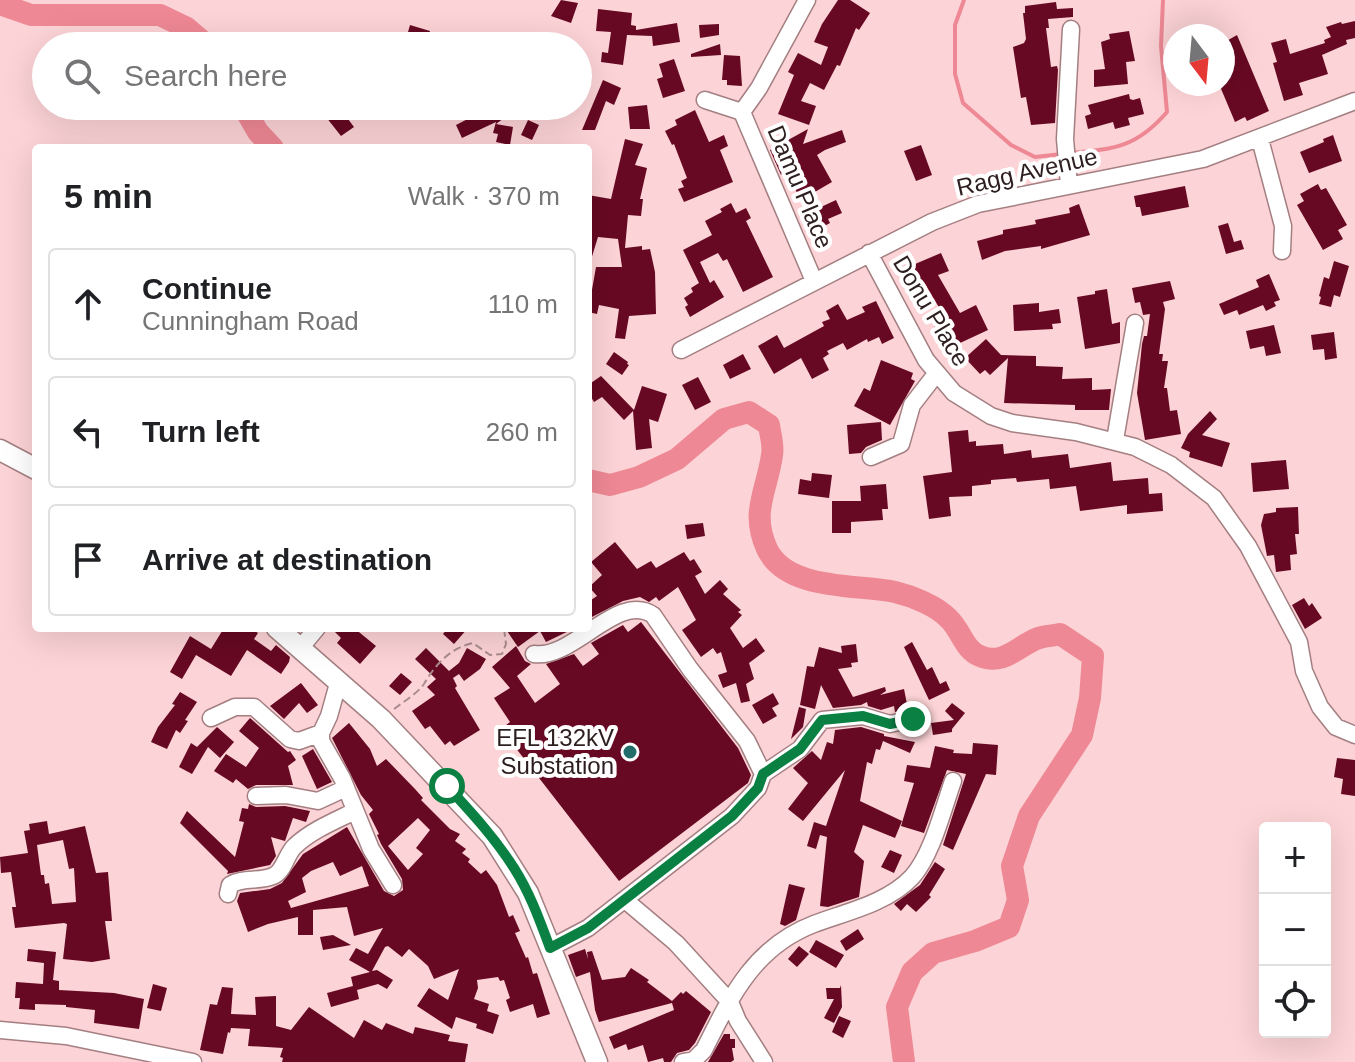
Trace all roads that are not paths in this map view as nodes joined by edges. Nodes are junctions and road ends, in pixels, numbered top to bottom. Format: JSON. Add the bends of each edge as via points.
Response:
{"nodes":[{"id":1,"x":807,"y":0,"type":"edge"},
{"id":2,"x":1071,"y":29,"type":"dead end"},
{"id":3,"x":705,"y":100,"type":"dead end"},
{"id":4,"x":1355,"y":101,"type":"edge"},
{"id":5,"x":742,"y":112,"type":"junction"},
{"id":6,"x":1260,"y":139,"type":"junction"},
{"id":7,"x":1069,"y":185,"type":"junction"},
{"id":8,"x":1282,"y":251,"type":"dead end"},
{"id":9,"x":869,"y":253,"type":"junction"},
{"id":10,"x":814,"y":281,"type":"junction"},
{"id":11,"x":1135,"y":323,"type":"dead end"},
{"id":12,"x":681,"y":350,"type":"dead end"},
{"id":13,"x":936,"y":374,"type":"junction"},
{"id":14,"x":1115,"y":440,"type":"junction"},
{"id":15,"x":0,"y":450,"type":"edge"},
{"id":16,"x":871,"y":457,"type":"dead end"},
{"id":17,"x":32,"y":467,"type":"edge"},
{"id":18,"x":592,"y":630,"type":"edge"},
{"id":19,"x":282,"y":632,"type":"edge"},
{"id":20,"x":314,"y":632,"type":"edge"},
{"id":21,"x":588,"y":632,"type":"edge"},
{"id":22,"x":301,"y":647,"type":"junction"},
{"id":23,"x":534,"y":654,"type":"dead end"},
{"id":24,"x":339,"y":680,"type":"junction"},
{"id":25,"x":211,"y":718,"type":"dead end"},
{"id":26,"x":913,"y":719,"type":"dead end"},
{"id":27,"x":321,"y":733,"type":"junction"},
{"id":28,"x":1355,"y":735,"type":"edge"},
{"id":29,"x":763,"y":774,"type":"junction"},
{"id":30,"x":953,"y":781,"type":"dead end"},
{"id":31,"x":346,"y":788,"type":"junction"},
{"id":32,"x":256,"y":796,"type":"dead end"},
{"id":33,"x":355,"y":811,"type":"junction"},
{"id":34,"x":393,"y":885,"type":"dead end"},
{"id":35,"x":228,"y":894,"type":"dead end"},
{"id":36,"x":625,"y":900,"type":"junction"},
{"id":37,"x":550,"y":948,"type":"junction"},
{"id":38,"x":730,"y":1002,"type":"junction"},
{"id":39,"x":0,"y":1030,"type":"edge"},
{"id":40,"x":121,"y":1056,"type":"edge"},
{"id":41,"x":193,"y":1062,"type":"edge"},
{"id":42,"x":597,"y":1062,"type":"edge"},
{"id":43,"x":683,"y":1062,"type":"edge"},
{"id":44,"x":764,"y":1062,"type":"edge"}],
"edges":[{"from":1,"to":5,"type":"street"},
{"from":2,"to":7,"type":"street","via":[[1065,139]]},
{"from":3,"to":5,"type":"street"},
{"from":4,"to":6,"type":"street","name":"Ragg Avenue"},
{"from":5,"to":10,"type":"street","name":"Damu Place"},
{"from":6,"to":7,"type":"street","name":"Ragg Avenue","via":[[1164,169]]},
{"from":6,"to":8,"type":"street","via":[[1283,226]]},
{"from":7,"to":9,"type":"street","name":"Ragg Avenue","via":[[978,204]]},
{"from":9,"to":10,"type":"street","name":"Ragg Avenue"},
{"from":9,"to":13,"type":"street","name":"Donu Place"},
{"from":10,"to":12,"type":"street","name":"Ragg Avenue"},
{"from":11,"to":14,"type":"street"},
{"from":13,"to":14,"type":"street","name":"Donu Place","via":[[954,393],[991,416]]},
{"from":13,"to":16,"type":"street","via":[[912,405],[901,444]]},
{"from":14,"to":28,"type":"street","name":"Donu Place","via":[[1171,465],[1214,498],[1248,546],[1299,642],[1304,671],[1320,707],[1336,727]]},
{"from":15,"to":17,"type":"main road"},
{"from":18,"to":29,"type":"street","via":[[630,611],[653,615],[747,741]]},
{"from":19,"to":22,"type":"main road"},
{"from":20,"to":22,"type":"street"},
{"from":21,"to":23,"type":"street","via":[[554,653]]},
{"from":22,"to":24,"type":"main road"},
{"from":24,"to":27,"type":"street"},
{"from":24,"to":37,"type":"main road","via":[[492,836],[528,893]]},
{"from":25,"to":27,"type":"street","via":[[235,707],[254,707],[290,739]]},
{"from":26,"to":29,"type":"street","via":[[890,724],[863,716],[822,720],[800,749]]},
{"from":27,"to":31,"type":"street"},
{"from":29,"to":36,"type":"street","via":[[758,788],[732,816]]},
{"from":30,"to":38,"type":"street","via":[[914,876],[880,899],[782,939],[746,974]]},
{"from":31,"to":32,"type":"street","via":[[318,801]]},
{"from":31,"to":33,"type":"street"},
{"from":33,"to":34,"type":"street"},
{"from":33,"to":35,"type":"street","via":[[293,848],[272,877],[235,881]]},
{"from":36,"to":37,"type":"street"},
{"from":36,"to":38,"type":"street","via":[[676,943]]},
{"from":37,"to":42,"type":"main road"},
{"from":38,"to":43,"type":"street","via":[[704,1050]]},
{"from":38,"to":44,"type":"street"},
{"from":39,"to":40,"type":"street","via":[[66,1036]]},
{"from":40,"to":41,"type":"street"}]}
